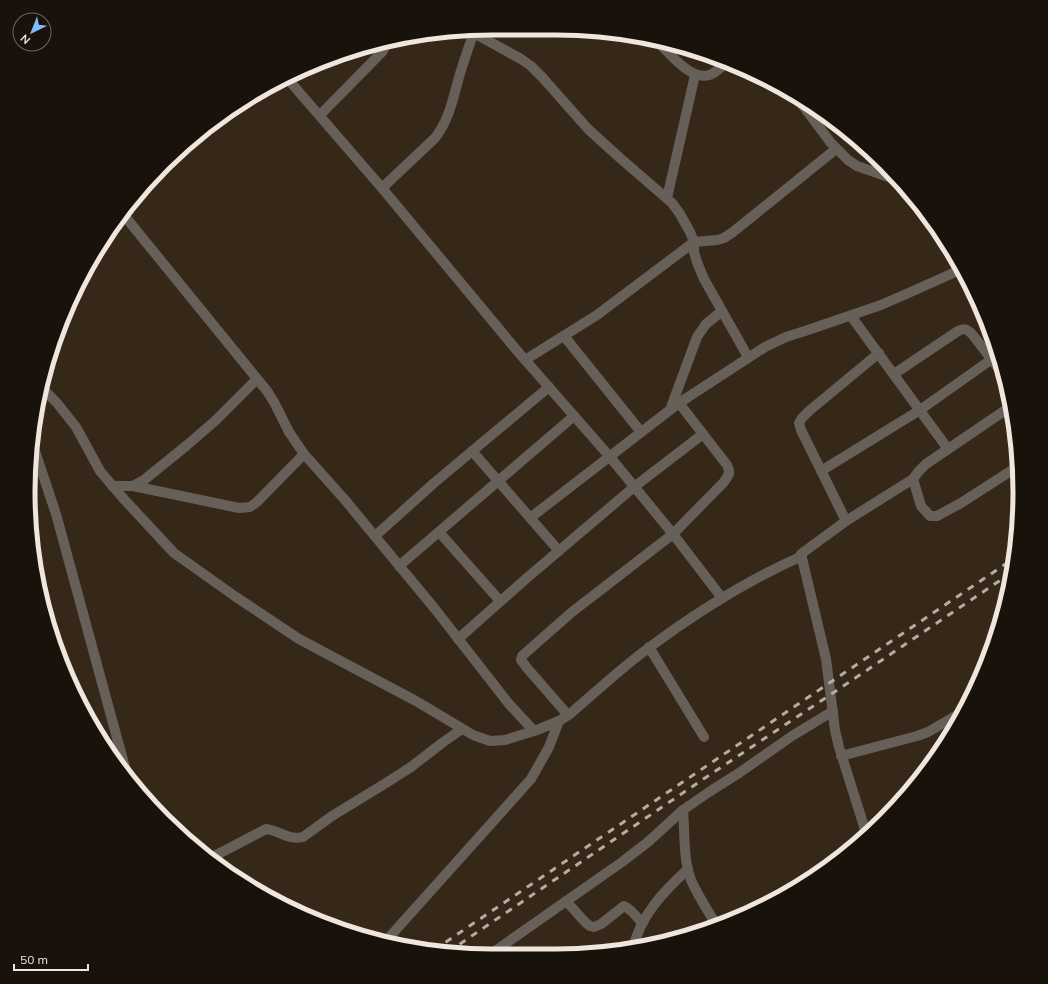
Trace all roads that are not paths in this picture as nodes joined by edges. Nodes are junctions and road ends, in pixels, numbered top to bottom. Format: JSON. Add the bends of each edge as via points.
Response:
{"nodes":[{"id":1,"x":481,"y":35,"type":"edge"},
{"id":2,"x":472,"y":36,"type":"edge"},
{"id":3,"x":384,"y":49,"type":"edge"},
{"id":4,"x":665,"y":49,"type":"edge"},
{"id":5,"x":722,"y":66,"type":"edge"},
{"id":6,"x":695,"y":75,"type":"junction"},
{"id":7,"x":290,"y":82,"type":"edge"},
{"id":8,"x":806,"y":109,"type":"edge"},
{"id":9,"x":320,"y":115,"type":"junction"},
{"id":10,"x":836,"y":149,"type":"junction"},
{"id":11,"x":886,"y":176,"type":"edge"},
{"id":12,"x":382,"y":188,"type":"junction"},
{"id":13,"x":667,"y":198,"type":"junction"},
{"id":14,"x":126,"y":218,"type":"edge"},
{"id":15,"x":694,"y":242,"type":"junction"},
{"id":16,"x":956,"y":271,"type":"edge"},
{"id":17,"x":722,"y":311,"type":"junction"},
{"id":18,"x":851,"y":316,"type":"junction"},
{"id":19,"x":564,"y":336,"type":"junction"},
{"id":20,"x":879,"y":353,"type":"junction"},
{"id":21,"x":748,"y":357,"type":"junction"},
{"id":22,"x":992,"y":359,"type":"joint"},
{"id":23,"x":526,"y":360,"type":"junction"},
{"id":24,"x":894,"y":374,"type":"junction"},
{"id":25,"x":257,"y":380,"type":"junction"},
{"id":26,"x":549,"y":387,"type":"junction"},
{"id":27,"x":47,"y":393,"type":"edge"},
{"id":28,"x":679,"y":403,"type":"junction"},
{"id":29,"x":670,"y":410,"type":"junction"},
{"id":30,"x":920,"y":410,"type":"junction"},
{"id":31,"x":1005,"y":410,"type":"edge"},
{"id":32,"x":574,"y":416,"type":"junction"},
{"id":33,"x":641,"y":432,"type":"junction"},
{"id":34,"x":703,"y":434,"type":"junction"},
{"id":35,"x":948,"y":449,"type":"junction"},
{"id":36,"x":472,"y":451,"type":"junction"},
{"id":37,"x":304,"y":454,"type":"junction"},
{"id":38,"x":37,"y":456,"type":"edge"},
{"id":39,"x":610,"y":456,"type":"junction"},
{"id":40,"x":1012,"y":470,"type":"edge"},
{"id":41,"x":821,"y":471,"type":"junction"},
{"id":42,"x":912,"y":479,"type":"junction"},
{"id":43,"x":499,"y":480,"type":"junction"},
{"id":44,"x":112,"y":486,"type":"junction"},
{"id":45,"x":133,"y":486,"type":"junction"},
{"id":46,"x":634,"y":487,"type":"junction"},
{"id":47,"x":530,"y":518,"type":"junction"},
{"id":48,"x":846,"y":520,"type":"junction"},
{"id":49,"x":439,"y":532,"type":"junction"},
{"id":50,"x":673,"y":534,"type":"junction"},
{"id":51,"x":375,"y":536,"type":"junction"},
{"id":52,"x":559,"y":551,"type":"junction"},
{"id":53,"x":802,"y":556,"type":"junction"},
{"id":54,"x":399,"y":566,"type":"junction"},
{"id":55,"x":722,"y":598,"type":"junction"},
{"id":56,"x":500,"y":601,"type":"junction"},
{"id":57,"x":458,"y":639,"type":"junction"},
{"id":58,"x":649,"y":647,"type":"junction"},
{"id":59,"x":833,"y":711,"type":"junction"},
{"id":60,"x":568,"y":715,"type":"junction"},
{"id":61,"x":954,"y":716,"type":"edge"},
{"id":62,"x":559,"y":721,"type":"junction"},
{"id":63,"x":462,"y":729,"type":"junction"},
{"id":64,"x":534,"y":731,"type":"junction"},
{"id":65,"x":704,"y":737,"type":"dead end"},
{"id":66,"x":842,"y":756,"type":"junction"},
{"id":67,"x":124,"y":762,"type":"edge"},
{"id":68,"x":684,"y":810,"type":"junction"},
{"id":69,"x":865,"y":829,"type":"edge"},
{"id":70,"x":215,"y":856,"type":"edge"},
{"id":71,"x":688,"y":869,"type":"junction"},
{"id":72,"x":566,"y":901,"type":"junction"},
{"id":73,"x":714,"y":921,"type":"edge"},
{"id":74,"x":642,"y":923,"type":"junction"},
{"id":75,"x":390,"y":937,"type":"edge"},
{"id":76,"x":635,"y":942,"type":"edge"},
{"id":77,"x":498,"y":949,"type":"edge"}],
"edges":[{"from":1,"to":13,"type":"street","via":[[531,66],[588,129]]},
{"from":2,"to":12,"type":"street","via":[[442,129]]},
{"from":3,"to":9,"type":"street"},
{"from":4,"to":6,"type":"street"},
{"from":5,"to":6,"type":"street","via":[[710,75]]},
{"from":6,"to":13,"type":"street"},
{"from":7,"to":9,"type":"street"},
{"from":8,"to":10,"type":"street"},
{"from":9,"to":12,"type":"street"},
{"from":10,"to":11,"type":"street","via":[[857,166]]},
{"from":10,"to":15,"type":"street","via":[[724,238]]},
{"from":12,"to":23,"type":"street"},
{"from":13,"to":15,"type":"street","via":[[680,214]]},
{"from":14,"to":25,"type":"street"},
{"from":15,"to":17,"type":"street","via":[[697,262]]},
{"from":15,"to":19,"type":"street","via":[[609,307]]},
{"from":16,"to":18,"type":"street"},
{"from":17,"to":21,"type":"street"},
{"from":17,"to":29,"type":"street","via":[[706,324],[697,337]]},
{"from":18,"to":20,"type":"street"},
{"from":18,"to":21,"type":"street","via":[[786,337]]},
{"from":19,"to":23,"type":"street"},
{"from":19,"to":33,"type":"street"},
{"from":20,"to":24,"type":"street"},
{"from":20,"to":41,"type":"street","via":[[809,411],[799,423]]},
{"from":21,"to":28,"type":"street"},
{"from":22,"to":24,"type":"street","via":[[972,334],[964,329]]},
{"from":22,"to":30,"type":"street"},
{"from":23,"to":26,"type":"street"},
{"from":24,"to":30,"type":"street"},
{"from":25,"to":37,"type":"street","via":[[274,402]]},
{"from":25,"to":45,"type":"street","via":[[186,446]]},
{"from":26,"to":32,"type":"street"},
{"from":26,"to":36,"type":"street"},
{"from":27,"to":44,"type":"street","via":[[76,427],[100,471]]},
{"from":28,"to":29,"type":"street"},
{"from":28,"to":34,"type":"street"},
{"from":29,"to":33,"type":"street"},
{"from":30,"to":35,"type":"street"},
{"from":30,"to":41,"type":"street"},
{"from":31,"to":35,"type":"street"},
{"from":32,"to":39,"type":"street"},
{"from":32,"to":43,"type":"street"},
{"from":33,"to":39,"type":"street"},
{"from":34,"to":46,"type":"street"},
{"from":34,"to":50,"type":"street","via":[[727,465],[729,474]]},
{"from":35,"to":42,"type":"street","via":[[926,464]]},
{"from":36,"to":43,"type":"street"},
{"from":36,"to":51,"type":"street"},
{"from":37,"to":45,"type":"street","via":[[262,497],[245,508]]},
{"from":37,"to":51,"type":"street"},
{"from":38,"to":67,"type":"street","via":[[56,514]]},
{"from":39,"to":46,"type":"street"},
{"from":39,"to":47,"type":"street"},
{"from":40,"to":42,"type":"street","via":[[937,516],[930,516],[921,506]]},
{"from":41,"to":48,"type":"street"},
{"from":42,"to":48,"type":"street"},
{"from":43,"to":47,"type":"street"},
{"from":43,"to":49,"type":"street"},
{"from":44,"to":45,"type":"street"},
{"from":44,"to":63,"type":"street","via":[[181,559],[299,639],[403,694]]},
{"from":46,"to":50,"type":"street"},
{"from":46,"to":52,"type":"street"},
{"from":47,"to":52,"type":"street"},
{"from":48,"to":53,"type":"street","via":[[803,552]]},
{"from":49,"to":54,"type":"street"},
{"from":49,"to":56,"type":"street"},
{"from":50,"to":55,"type":"street"},
{"from":50,"to":60,"type":"street","via":[[572,612],[522,656],[521,660],[527,668]]},
{"from":51,"to":54,"type":"street"},
{"from":52,"to":56,"type":"street"},
{"from":53,"to":55,"type":"street"},
{"from":53,"to":59,"type":"street","via":[[826,659]]},
{"from":54,"to":57,"type":"street"},
{"from":55,"to":58,"type":"street"},
{"from":56,"to":57,"type":"street"},
{"from":57,"to":64,"type":"street","via":[[509,704]]},
{"from":58,"to":60,"type":"street"},
{"from":58,"to":65,"type":"street"},
{"from":59,"to":66,"type":"street"},
{"from":59,"to":68,"type":"street"},
{"from":60,"to":62,"type":"street"},
{"from":61,"to":66,"type":"street","via":[[917,736]]},
{"from":62,"to":64,"type":"street"},
{"from":62,"to":75,"type":"street","via":[[549,747],[531,779]]},
{"from":63,"to":64,"type":"street","via":[[490,741],[506,740]]},
{"from":63,"to":70,"type":"street","via":[[411,767],[303,837],[292,837],[266,829]]},
{"from":66,"to":69,"type":"street"},
{"from":68,"to":71,"type":"street"},
{"from":68,"to":72,"type":"street","via":[[608,873]]},
{"from":71,"to":73,"type":"street","via":[[691,880]]},
{"from":71,"to":74,"type":"street","via":[[660,898]]},
{"from":72,"to":74,"type":"street","via":[[592,927],[601,924],[624,906]]},
{"from":72,"to":77,"type":"street"},
{"from":74,"to":76,"type":"street"}]}
